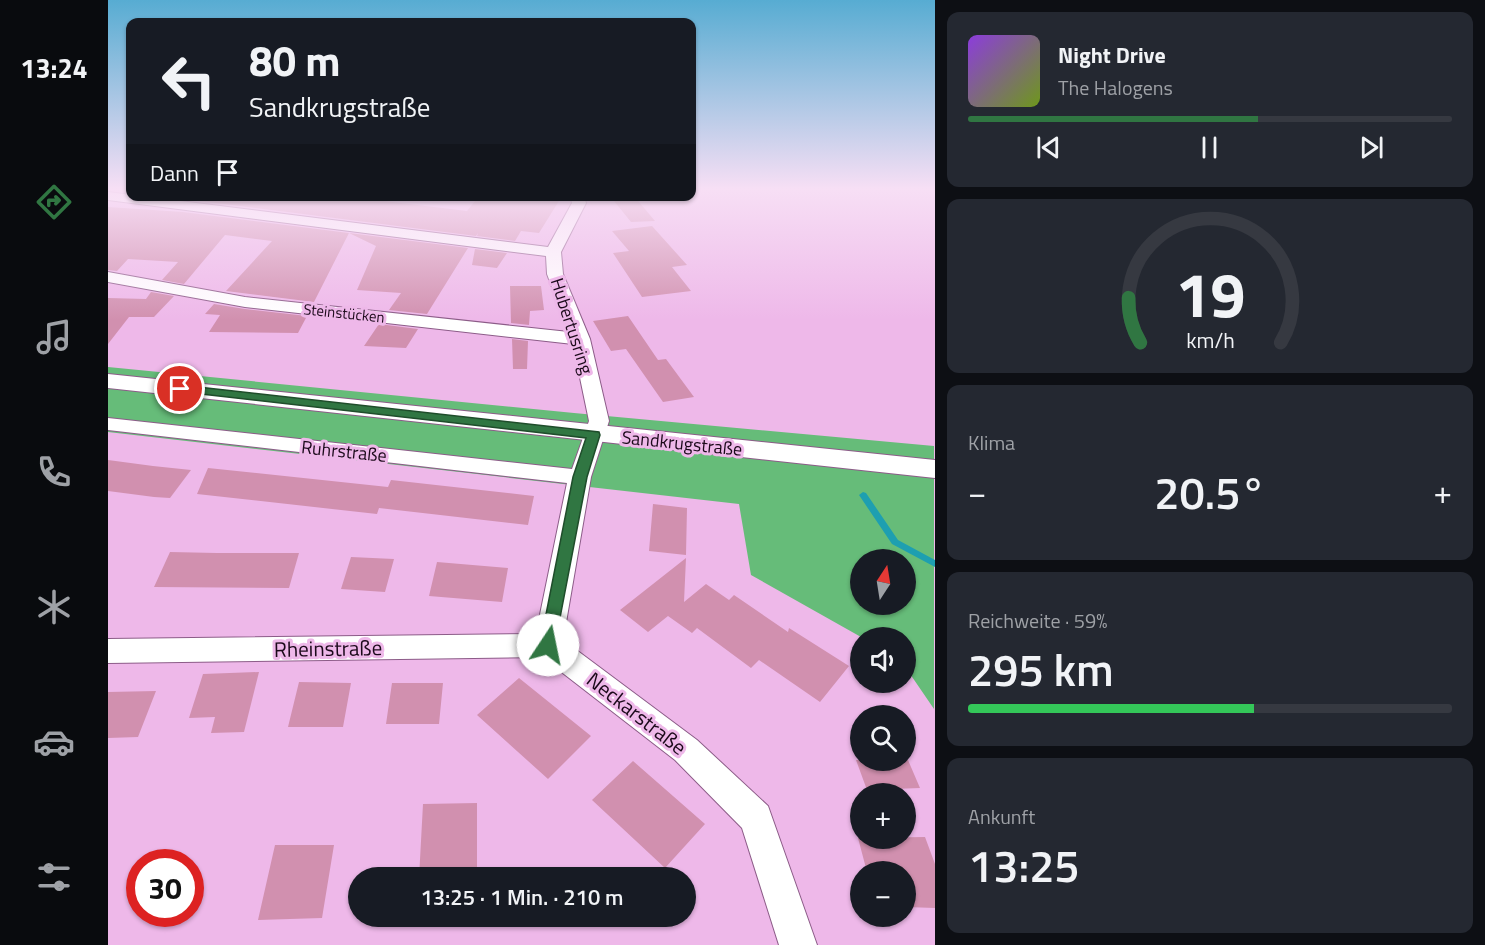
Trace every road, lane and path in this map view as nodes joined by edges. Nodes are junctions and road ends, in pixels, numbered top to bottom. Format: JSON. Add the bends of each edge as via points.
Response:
{"nodes":[{"id":1,"x":395,"y":232,"type":"edge"},
{"id":2,"x":564,"y":232,"type":"edge"},
{"id":3,"x":553,"y":252,"type":"junction"},
{"id":4,"x":108,"y":277,"type":"edge"},
{"id":5,"x":581,"y":339,"type":"junction"},
{"id":6,"x":108,"y":381,"type":"edge"},
{"id":7,"x":108,"y":424,"type":"edge"},
{"id":8,"x":594,"y":435,"type":"junction"},
{"id":9,"x":934,"y":469,"type":"edge"},
{"id":10,"x":580,"y":477,"type":"junction"},
{"id":11,"x":548,"y":645,"type":"junction"},
{"id":12,"x":108,"y":651,"type":"edge"},
{"id":13,"x":798,"y":945,"type":"edge"}],
"edges":[{"from":1,"to":3,"type":"street","name":"Hubertusring"},
{"from":2,"to":3,"type":"street","name":"Hubertusring"},
{"from":3,"to":5,"type":"street","name":"Hubertusring","via":[[555,274]]},
{"from":4,"to":5,"type":"street","name":"Steinstücken","via":[[245,303]]},
{"from":5,"to":8,"type":"street","name":"Hubertusring","via":[[599,421]]},
{"from":6,"to":8,"type":"street","name":"Sandkrugstraße"},
{"from":7,"to":10,"type":"street","name":"Ruhrstraße"},
{"from":8,"to":9,"type":"street","name":"Sandkrugstraße"},
{"from":8,"to":10,"type":"street"},
{"from":10,"to":11,"type":"street"},
{"from":11,"to":12,"type":"street","name":"Rheinstraße"},
{"from":11,"to":13,"type":"street","name":"Neckarstraße","via":[[686,750],[756,818]]}]}
